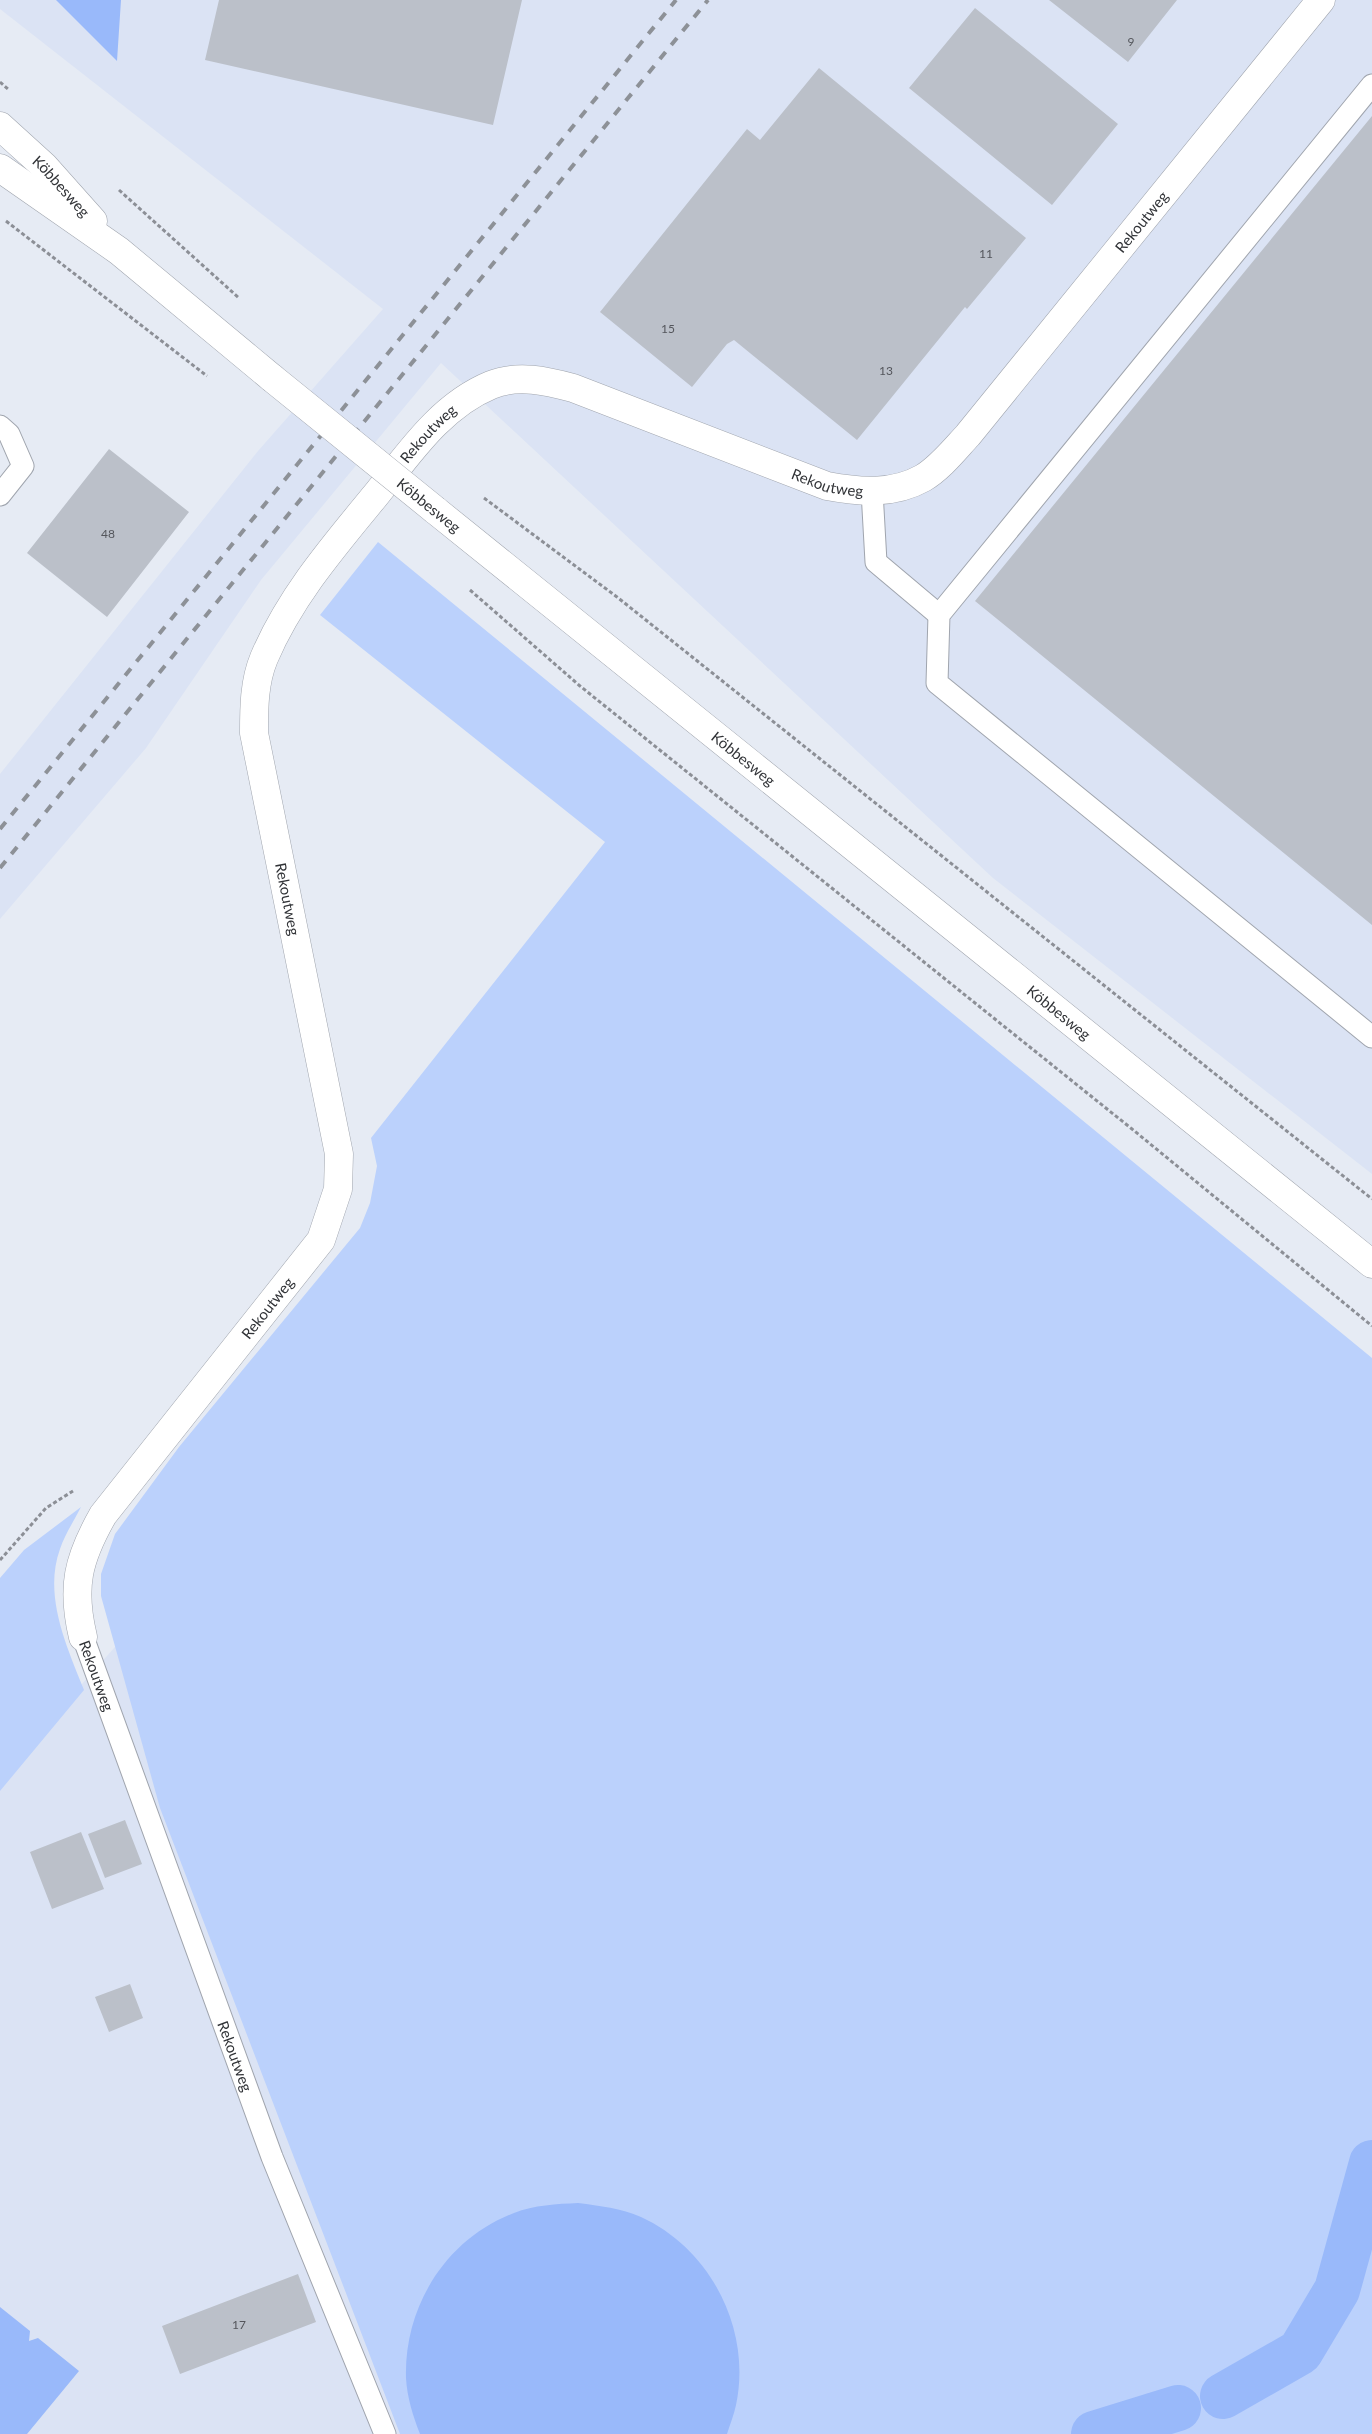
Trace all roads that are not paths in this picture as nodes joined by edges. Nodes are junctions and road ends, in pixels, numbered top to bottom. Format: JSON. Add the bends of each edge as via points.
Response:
{"nodes":[{"id":1,"x":1321,"y":0,"type":"edge"},
{"id":2,"x":1372,"y":85,"type":"edge"},
{"id":3,"x":0,"y":126,"type":"edge"},
{"id":4,"x":0,"y":168,"type":"edge"},
{"id":5,"x":118,"y":251,"type":"junction"},
{"id":6,"x":0,"y":426,"type":"edge"},
{"id":7,"x":872,"y":491,"type":"junction"},
{"id":8,"x":0,"y":495,"type":"edge"},
{"id":9,"x":940,"y":615,"type":"junction"},
{"id":10,"x":1372,"y":1037,"type":"edge"},
{"id":11,"x":1372,"y":1264,"type":"edge"},
{"id":12,"x":83,"y":1637,"type":"joint"},
{"id":13,"x":385,"y":2434,"type":"edge"}],
"edges":[{"from":1,"to":7,"type":"street","name":"Rekoutweg","via":[[955,449],[923,478],[894,488]]},
{"from":2,"to":9,"type":"lane"},
{"from":3,"to":5,"type":"street","name":"Köbbesweg","via":[[44,166]]},
{"from":4,"to":5,"type":"street","name":"Köbbesweg"},
{"from":5,"to":11,"type":"street","name":"Köbbesweg","bridge":true},
{"from":6,"to":8,"type":"lane","via":[[10,434],[23,466]]},
{"from":7,"to":9,"type":"lane","via":[[876,562]]},
{"from":7,"to":12,"type":"street","name":"Rekoutweg","via":[[827,486],[573,388],[544,381],[507,380],[478,392],[433,426],[312,574],[286,615],[264,660],[254,698],[254,733],[339,1154],[338,1189],[320,1240],[184,1415],[112,1501],[87,1544],[76,1592]]},
{"from":9,"to":10,"type":"lane","via":[[937,683]]},
{"from":12,"to":13,"type":"lane","name":"Rekoutweg","via":[[272,2156]]}]}
